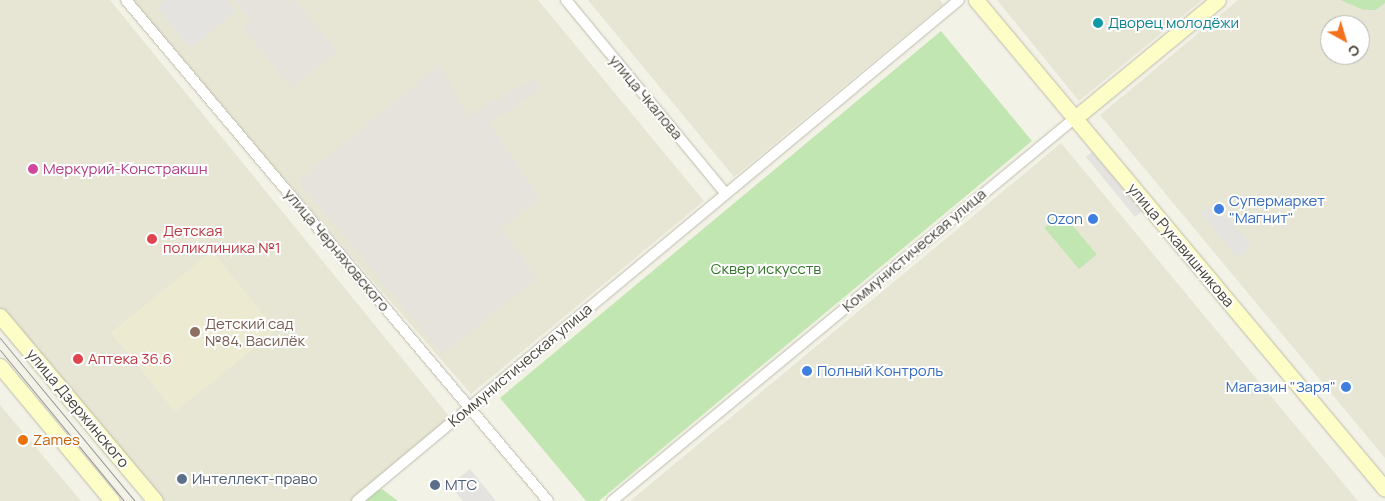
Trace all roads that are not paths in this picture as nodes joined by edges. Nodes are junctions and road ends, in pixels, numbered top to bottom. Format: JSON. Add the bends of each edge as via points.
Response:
{"nodes":[{"id":1,"x":126,"y":0,"type":"edge"},
{"id":2,"x":566,"y":0,"type":"edge"},
{"id":3,"x":960,"y":0,"type":"edge"},
{"id":4,"x":976,"y":0,"type":"edge"},
{"id":5,"x":1218,"y":0,"type":"edge"},
{"id":6,"x":1075,"y":118,"type":"junction"},
{"id":7,"x":726,"y":194,"type":"junction"},
{"id":8,"x":0,"y":316,"type":"edge"},
{"id":9,"x":0,"y":366,"type":"edge"},
{"id":10,"x":469,"y":407,"type":"junction"},
{"id":11,"x":1385,"y":490,"type":"edge"},
{"id":12,"x":112,"y":501,"type":"edge"},
{"id":13,"x":155,"y":501,"type":"edge"},
{"id":14,"x":357,"y":501,"type":"edge"},
{"id":15,"x":548,"y":501,"type":"edge"},
{"id":16,"x":612,"y":501,"type":"edge"}],
"edges":[{"from":1,"to":10,"type":"street","name":"улица Черняховского"},
{"from":2,"to":7,"type":"street","name":"улица Чкалова"},
{"from":3,"to":7,"type":"street","name":"Коммунистическая улица"},
{"from":4,"to":6,"type":"street","name":"улица Рукавишникова"},
{"from":5,"to":6,"type":"street","name":"Коммунистическая улица"},
{"from":6,"to":11,"type":"street","name":"улица Рукавишникова"},
{"from":6,"to":16,"type":"street","name":"Коммунистическая улица"},
{"from":7,"to":10,"type":"street","name":"Коммунистическая улица"},
{"from":8,"to":13,"type":"street","name":"улица Дзержинского"},
{"from":9,"to":12,"type":"street"},
{"from":10,"to":14,"type":"street","name":"Коммунистическая улица"},
{"from":10,"to":15,"type":"street","name":"улица Черняховского"}]}
